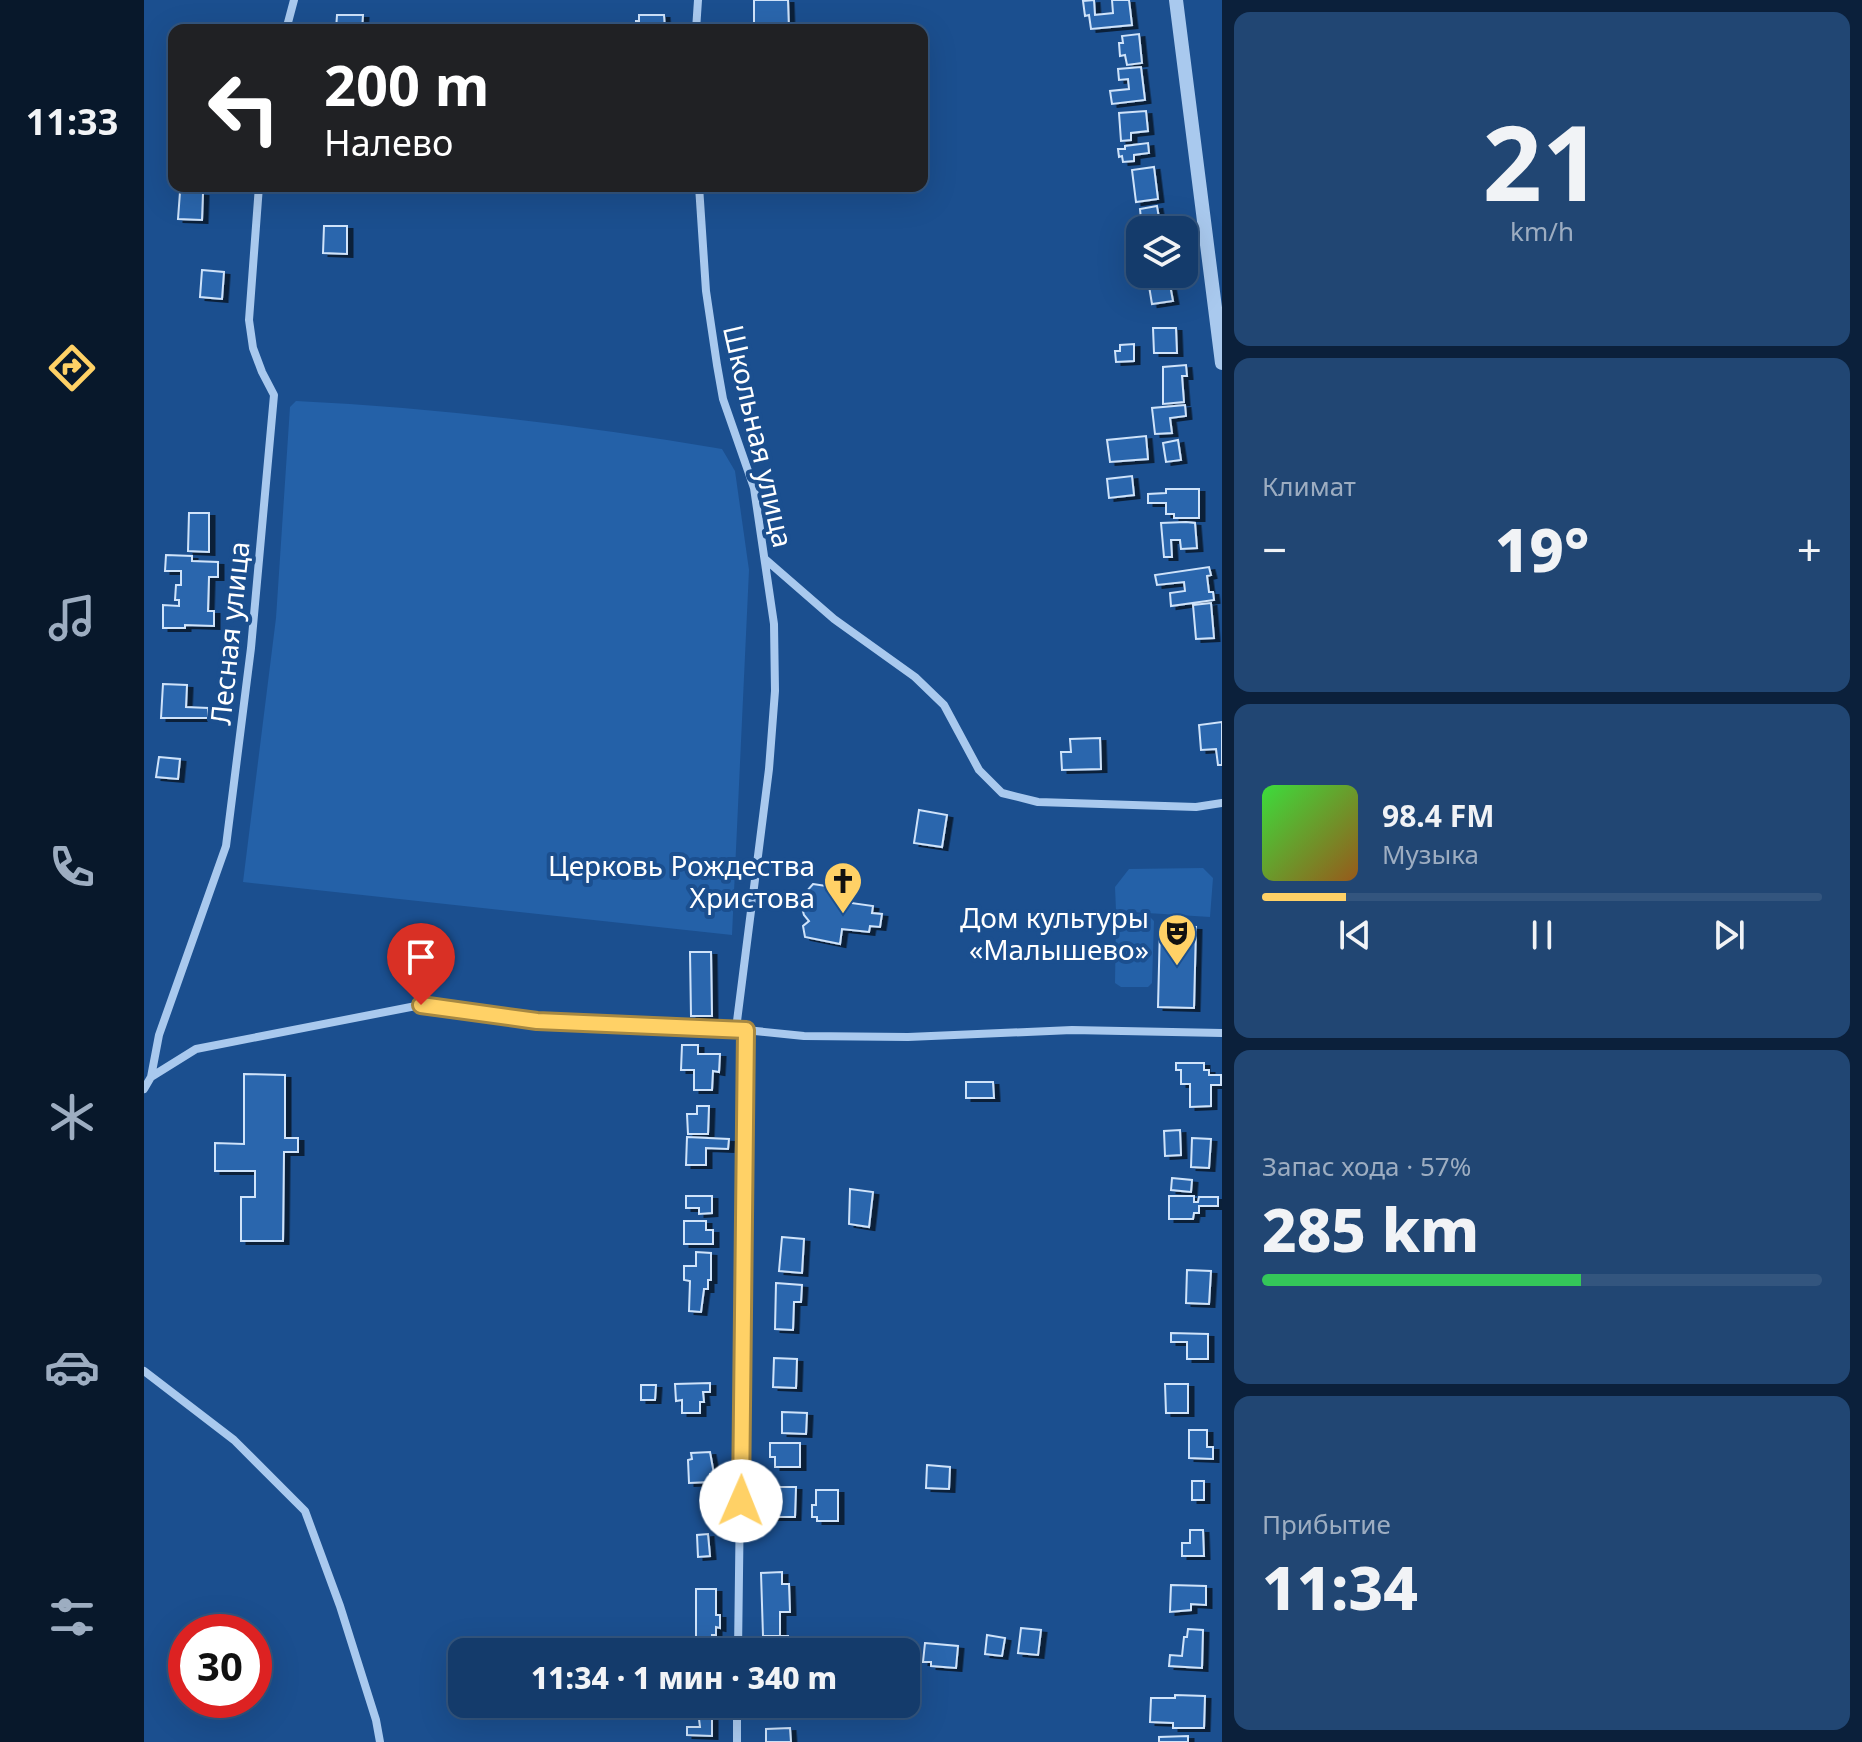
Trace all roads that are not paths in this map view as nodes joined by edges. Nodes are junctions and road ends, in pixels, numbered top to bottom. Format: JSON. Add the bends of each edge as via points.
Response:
{"nodes":[{"id":1,"x":294,"y":0,"type":"edge"},
{"id":2,"x":698,"y":0,"type":"edge"},
{"id":3,"x":1176,"y":0,"type":"edge"},
{"id":4,"x":288,"y":24,"type":"edge"},
{"id":5,"x":696,"y":24,"type":"edge"},
{"id":6,"x":259,"y":192,"type":"edge"},
{"id":7,"x":699,"y":192,"type":"edge"},
{"id":8,"x":1222,"y":363,"type":"edge"},
{"id":9,"x":764,"y":559,"type":"junction"},
{"id":10,"x":1222,"y":803,"type":"edge"},
{"id":11,"x":741,"y":1030,"type":"junction"},
{"id":12,"x":1222,"y":1033,"type":"edge"},
{"id":13,"x":151,"y":1077,"type":"junction"},
{"id":14,"x":144,"y":1089,"type":"edge"},
{"id":15,"x":144,"y":1371,"type":"edge"},
{"id":16,"x":738,"y":1638,"type":"edge"},
{"id":17,"x":737,"y":1718,"type":"edge"},
{"id":18,"x":380,"y":1742,"type":"edge"},
{"id":19,"x":737,"y":1742,"type":"edge"}],
"edges":[{"from":1,"to":4,"type":"street"},
{"from":2,"to":5,"type":"street"},
{"from":3,"to":8,"type":"street"},
{"from":6,"to":13,"type":"street","name":"Лесная улица","via":[[249,320],[253,348],[274,395],[251,648],[226,846],[159,1035]]},
{"from":7,"to":9,"type":"street","name":"Школьная улица","via":[[717,365],[723,399],[754,488]]},
{"from":9,"to":10,"type":"street","via":[[944,705],[979,770],[1002,793],[1038,802],[1196,807]]},
{"from":9,"to":11,"type":"street","name":"Школьная улица","via":[[774,624],[775,691]]},
{"from":11,"to":12,"type":"street","via":[[908,1037],[1072,1030]]},
{"from":11,"to":13,"type":"street","via":[[537,1021],[421,1005],[196,1049]]},
{"from":11,"to":16,"type":"street","name":"Школьная улица"},
{"from":13,"to":14,"type":"street"},
{"from":15,"to":18,"type":"street","via":[[234,1440],[305,1511]]},
{"from":17,"to":19,"type":"street"}]}
